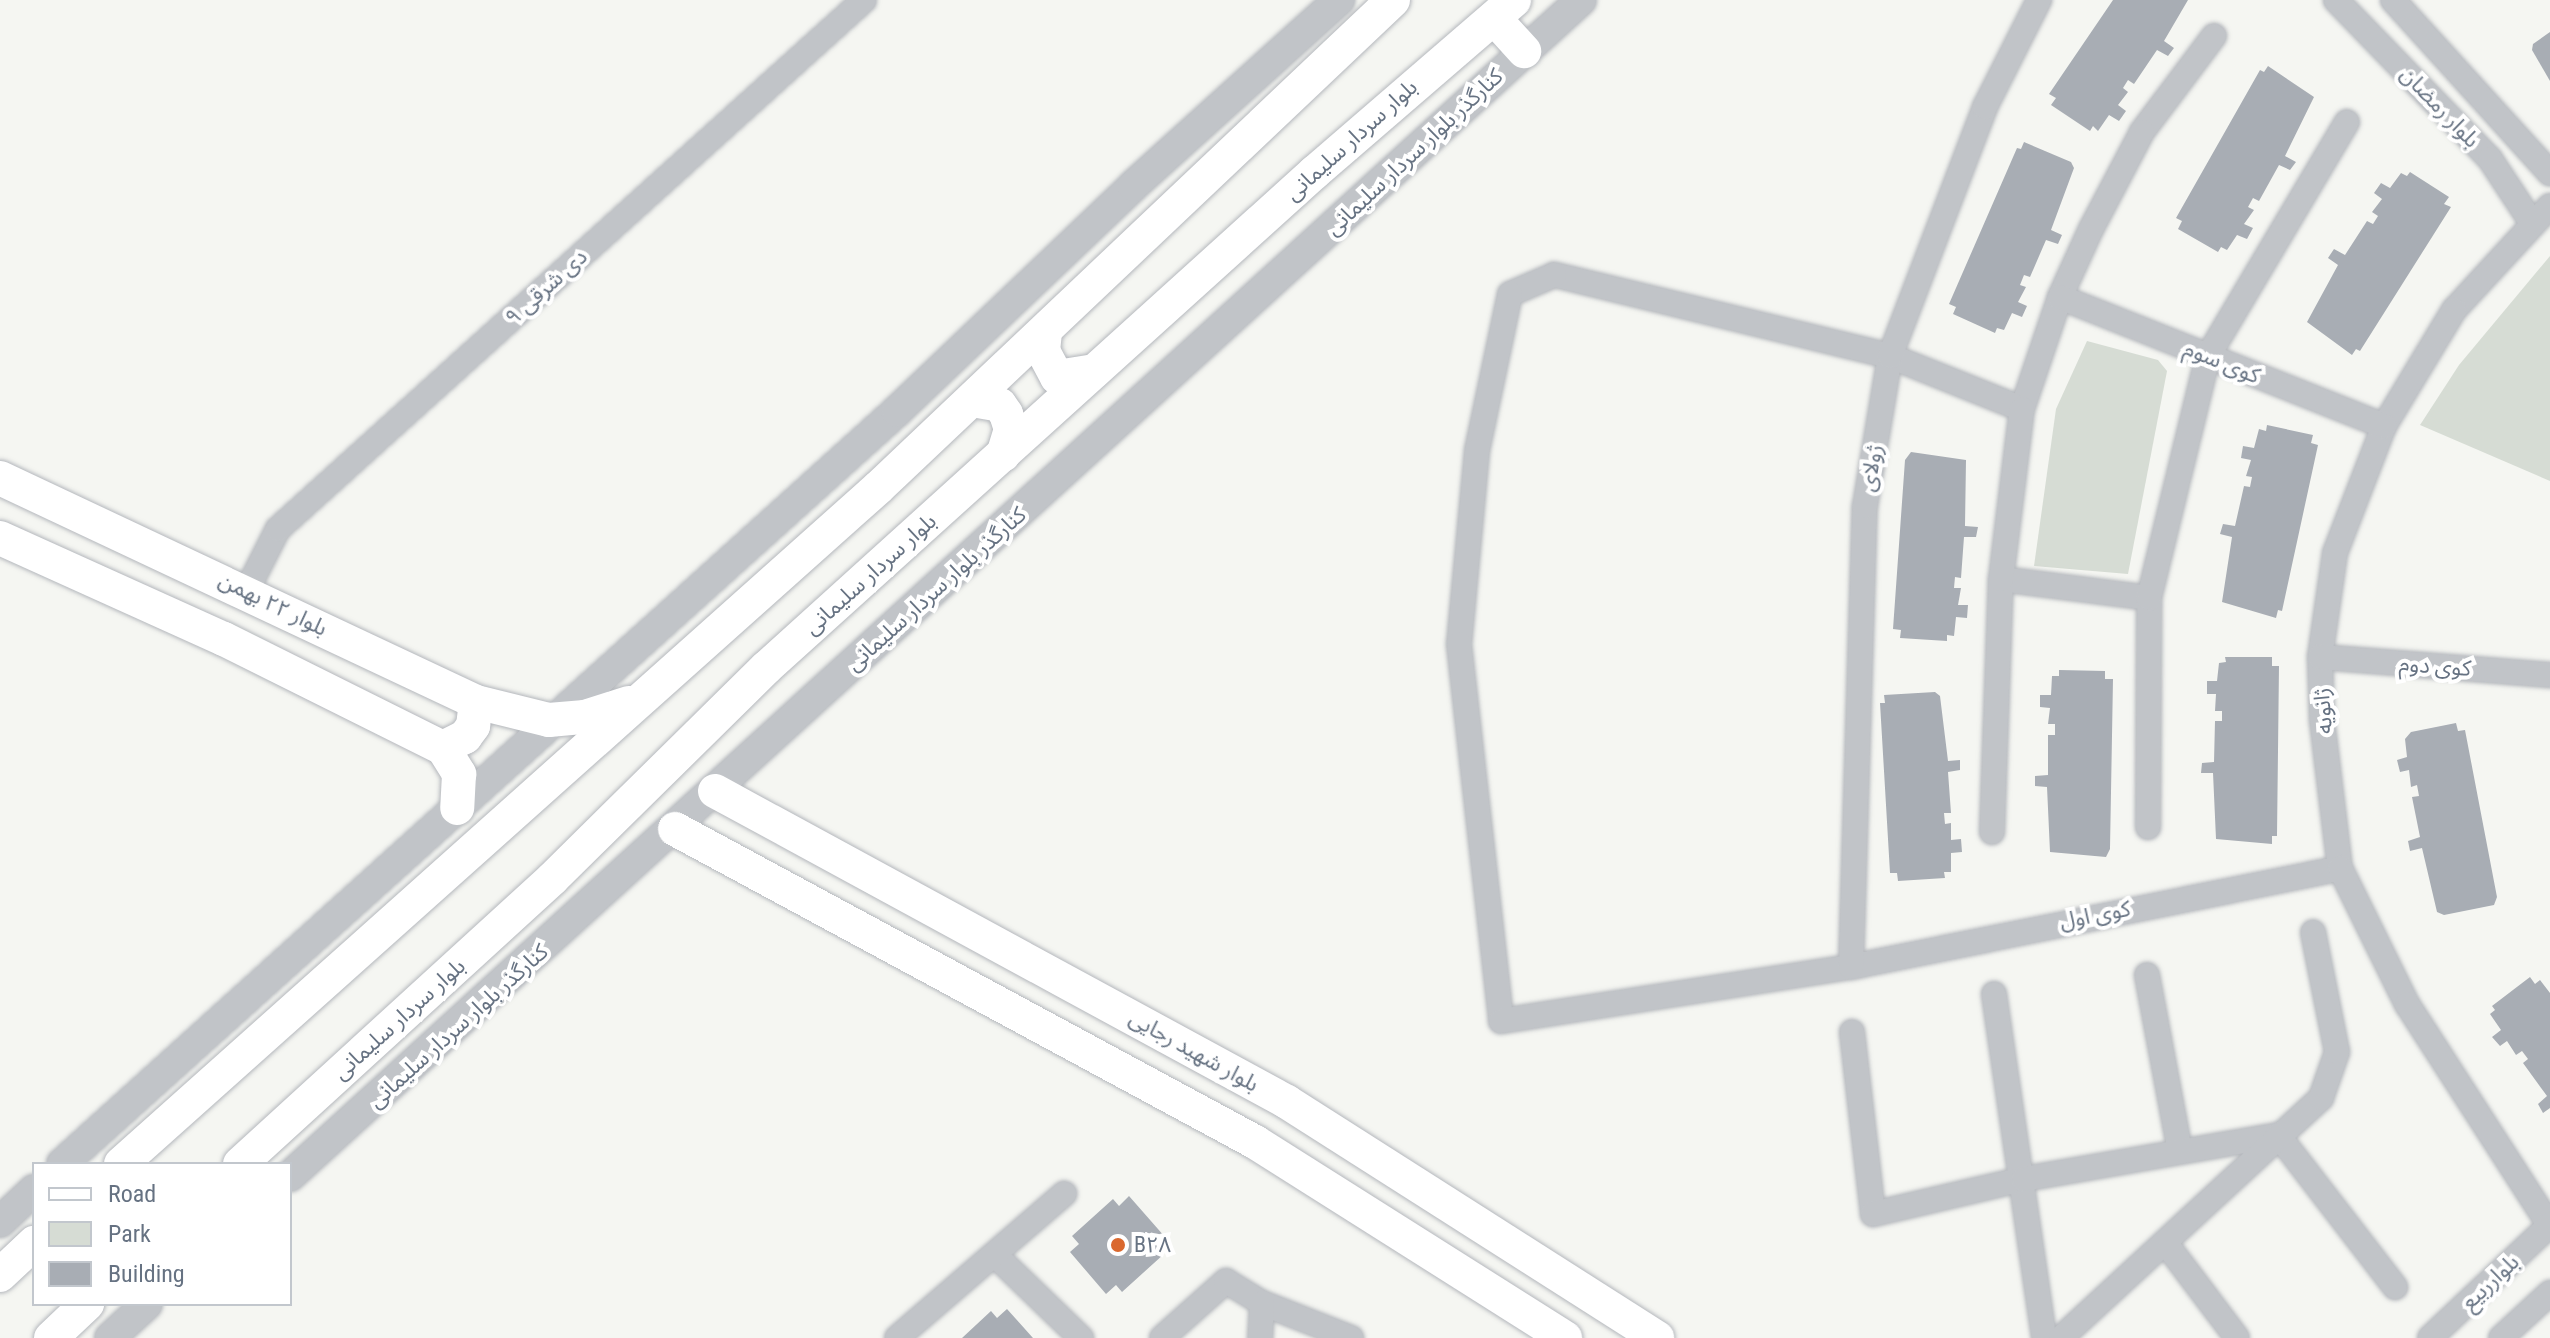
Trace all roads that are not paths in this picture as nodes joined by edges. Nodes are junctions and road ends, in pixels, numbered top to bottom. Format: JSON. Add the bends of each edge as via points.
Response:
{"nodes":[{"id":1,"x":864,"y":0,"type":"edge"},
{"id":2,"x":1339,"y":0,"type":"edge"},
{"id":3,"x":1393,"y":0,"type":"edge"},
{"id":4,"x":1581,"y":0,"type":"edge"},
{"id":5,"x":2039,"y":0,"type":"edge"},
{"id":6,"x":2336,"y":0,"type":"edge"},
{"id":7,"x":2393,"y":0,"type":"edge"},
{"id":8,"x":1504,"y":9,"type":"edge"},
{"id":9,"x":2214,"y":36,"type":"dead end"},
{"id":10,"x":1524,"y":51,"type":"junction"},
{"id":11,"x":2347,"y":122,"type":"dead end"},
{"id":12,"x":2550,"y":173,"type":"edge"},
{"id":13,"x":2545,"y":212,"type":"edge"},
{"id":14,"x":2060,"y":297,"type":"junction"},
{"id":15,"x":1045,"y":332,"type":"junction"},
{"id":16,"x":1890,"y":356,"type":"junction"},
{"id":17,"x":2208,"y":356,"type":"junction"},
{"id":18,"x":1095,"y":371,"type":"junction"},
{"id":19,"x":972,"y":400,"type":"junction"},
{"id":20,"x":2022,"y":409,"type":"junction"},
{"id":21,"x":2384,"y":426,"type":"junction"},
{"id":22,"x":1003,"y":455,"type":"junction"},
{"id":23,"x":0,"y":478,"type":"edge"},
{"id":24,"x":0,"y":538,"type":"edge"},
{"id":25,"x":2001,"y":579,"type":"junction"},
{"id":26,"x":247,"y":590,"type":"junction"},
{"id":27,"x":2149,"y":598,"type":"junction"},
{"id":28,"x":2320,"y":657,"type":"junction"},
{"id":29,"x":2550,"y":675,"type":"edge"},
{"id":30,"x":642,"y":699,"type":"junction"},
{"id":31,"x":476,"y":702,"type":"junction"},
{"id":32,"x":549,"y":720,"type":"junction"},
{"id":33,"x":443,"y":748,"type":"junction"},
{"id":34,"x":715,"y":791,"type":"junction"},
{"id":35,"x":457,"y":808,"type":"junction"},
{"id":36,"x":2148,"y":827,"type":"dead end"},
{"id":37,"x":675,"y":829,"type":"junction"},
{"id":38,"x":1992,"y":832,"type":"dead end"},
{"id":39,"x":2340,"y":868,"type":"junction"},
{"id":40,"x":921,"y":903,"type":"junction"},
{"id":41,"x":2313,"y":932,"type":"dead end"},
{"id":42,"x":890,"y":946,"type":"junction"},
{"id":43,"x":1851,"y":967,"type":"junction"},
{"id":44,"x":2147,"y":975,"type":"dead end"},
{"id":45,"x":1994,"y":994,"type":"dead end"},
{"id":46,"x":1852,"y":1032,"type":"dead end"},
{"id":47,"x":2278,"y":1135,"type":"junction"},
{"id":48,"x":2180,"y":1151,"type":"junction"},
{"id":49,"x":64,"y":1162,"type":"edge"},
{"id":50,"x":123,"y":1162,"type":"edge"},
{"id":51,"x":242,"y":1162,"type":"edge"},
{"id":52,"x":292,"y":1174,"type":"edge"},
{"id":53,"x":2024,"y":1179,"type":"junction"},
{"id":54,"x":32,"y":1192,"type":"edge"},
{"id":55,"x":1064,"y":1194,"type":"dead end"},
{"id":56,"x":0,"y":1222,"type":"edge"},
{"id":57,"x":2550,"y":1225,"type":"edge"},
{"id":58,"x":32,"y":1245,"type":"edge"},
{"id":59,"x":2167,"y":1245,"type":"junction"},
{"id":60,"x":995,"y":1255,"type":"junction"},
{"id":61,"x":0,"y":1275,"type":"edge"},
{"id":62,"x":2395,"y":1287,"type":"dead end"},
{"id":63,"x":2550,"y":1293,"type":"edge"},
{"id":64,"x":1262,"y":1303,"type":"junction"},
{"id":65,"x":85,"y":1306,"type":"edge"},
{"id":66,"x":145,"y":1306,"type":"edge"},
{"id":67,"x":51,"y":1338,"type":"edge"},
{"id":68,"x":110,"y":1338,"type":"edge"},
{"id":69,"x":897,"y":1338,"type":"edge"},
{"id":70,"x":1081,"y":1338,"type":"edge"},
{"id":71,"x":1162,"y":1338,"type":"edge"},
{"id":72,"x":1260,"y":1338,"type":"edge"},
{"id":73,"x":1351,"y":1338,"type":"edge"},
{"id":74,"x":1565,"y":1338,"type":"edge"},
{"id":75,"x":1657,"y":1338,"type":"edge"},
{"id":76,"x":2044,"y":1338,"type":"edge"},
{"id":77,"x":2061,"y":1338,"type":"edge"},
{"id":78,"x":2237,"y":1338,"type":"edge"},
{"id":79,"x":2430,"y":1338,"type":"edge"},
{"id":80,"x":2501,"y":1338,"type":"edge"}],
"edges":[{"from":1,"to":26,"type":"street","name":"۹ دی شرقی","via":[[278,529]]},
{"from":2,"to":32,"type":"street","via":[[885,421]]},
{"from":3,"to":15,"type":"main road"},
{"from":4,"to":10,"type":"street","name":"کنارگذر بلوار سردار سلیمانی"},
{"from":5,"to":16,"type":"street","name":"ژولای","via":[[1985,107]]},
{"from":6,"to":13,"type":"street","name":"بلوار رمضان"},
{"from":7,"to":12,"type":"street","name":"بلوار رمضان"},
{"from":8,"to":10,"type":"main road"},
{"from":8,"to":18,"type":"main road","name":"بلوار سردار سلیمانی"},
{"from":9,"to":14,"type":"street","via":[[2142,132]]},
{"from":10,"to":34,"type":"street","name":"کنارگذر بلوار سردار سلیمانی"},
{"from":11,"to":17,"type":"street"},
{"from":13,"to":21,"type":"street","name":"ژانویه","via":[[2454,310]]},
{"from":14,"to":17,"type":"street","name":"کوی سوم"},
{"from":14,"to":20,"type":"street"},
{"from":15,"to":18,"type":"main road","via":[[1043,351],[1057,377]]},
{"from":15,"to":19,"type":"main road"},
{"from":16,"to":20,"type":"street"},
{"from":16,"to":43,"type":"street","name":"ژولای","via":[[1865,506]]},
{"from":16,"to":43,"type":"street","name":"کوی اول","via":[[1554,275],[1510,294],[1477,451],[1459,644],[1501,1021]]},
{"from":17,"to":21,"type":"street","name":"کوی سوم"},
{"from":17,"to":27,"type":"street"},
{"from":18,"to":22,"type":"main road","name":"بلوار سردار سلیمانی"},
{"from":19,"to":22,"type":"main road","via":[[1000,405],[1006,414],[1011,429]]},
{"from":19,"to":30,"type":"main road"},
{"from":20,"to":25,"type":"street"},
{"from":21,"to":28,"type":"street","name":"ژانویه","via":[[2335,553]]},
{"from":22,"to":51,"type":"main road","name":"بلوار سردار سلیمانی","via":[[766,668],[552,879]]},
{"from":23,"to":26,"type":"main road","name":"بلوار ۲۲ بهمن"},
{"from":24,"to":33,"type":"main road","via":[[224,639]]},
{"from":25,"to":27,"type":"street"},
{"from":25,"to":38,"type":"street"},
{"from":26,"to":31,"type":"main road","name":"بلوار ۲۲ بهمن"},
{"from":27,"to":36,"type":"street"},
{"from":28,"to":29,"type":"street","name":"کوی دوم"},
{"from":28,"to":39,"type":"street","name":"ژانویه"},
{"from":30,"to":32,"type":"main road","name":"بلوار ۲۲ بهمن","via":[[585,717]]},
{"from":30,"to":50,"type":"main road"},
{"from":31,"to":32,"type":"main road","name":"بلوار ۲۲ بهمن"},
{"from":31,"to":33,"type":"main road","via":[[473,726],[465,737]]},
{"from":32,"to":35,"type":"street"},
{"from":33,"to":35,"type":"main road","via":[[459,774]]},
{"from":34,"to":37,"type":"street","name":"کنارگذر بلوار سردار سلیمانی"},
{"from":34,"to":40,"type":"main road","name":"بلوار شهید رجایی"},
{"from":35,"to":49,"type":"street"},
{"from":37,"to":42,"type":"main road"},
{"from":37,"to":52,"type":"street","name":"کنارگذر بلوار سردار سلیمانی"},
{"from":39,"to":43,"type":"street","name":"کوی اول"},
{"from":39,"to":57,"type":"street","name":"ژانویه","via":[[2407,1004]]},
{"from":40,"to":42,"type":"main road","via":[[899,910]]},
{"from":40,"to":75,"type":"main road","name":"بلوار شهید رجایی","via":[[1287,1102]]},
{"from":41,"to":47,"type":"street","via":[[2337,1052],[2321,1098]]},
{"from":42,"to":74,"type":"main road","via":[[1255,1142]]},
{"from":44,"to":48,"type":"street"},
{"from":45,"to":53,"type":"street"},
{"from":46,"to":53,"type":"street","via":[[1873,1214]]},
{"from":47,"to":48,"type":"street"},
{"from":47,"to":59,"type":"street"},
{"from":47,"to":62,"type":"street"},
{"from":48,"to":53,"type":"street"},
{"from":53,"to":76,"type":"street"},
{"from":54,"to":56,"type":"street"},
{"from":55,"to":60,"type":"street"},
{"from":57,"to":79,"type":"street","name":"بلوارربیع"},
{"from":58,"to":61,"type":"main road"},
{"from":59,"to":77,"type":"street"},
{"from":59,"to":78,"type":"street"},
{"from":60,"to":69,"type":"street"},
{"from":60,"to":70,"type":"street"},
{"from":63,"to":80,"type":"street"},
{"from":64,"to":71,"type":"street","via":[[1226,1281]]},
{"from":64,"to":72,"type":"street"},
{"from":64,"to":73,"type":"street"},
{"from":65,"to":67,"type":"main road"},
{"from":66,"to":68,"type":"street"}]}
